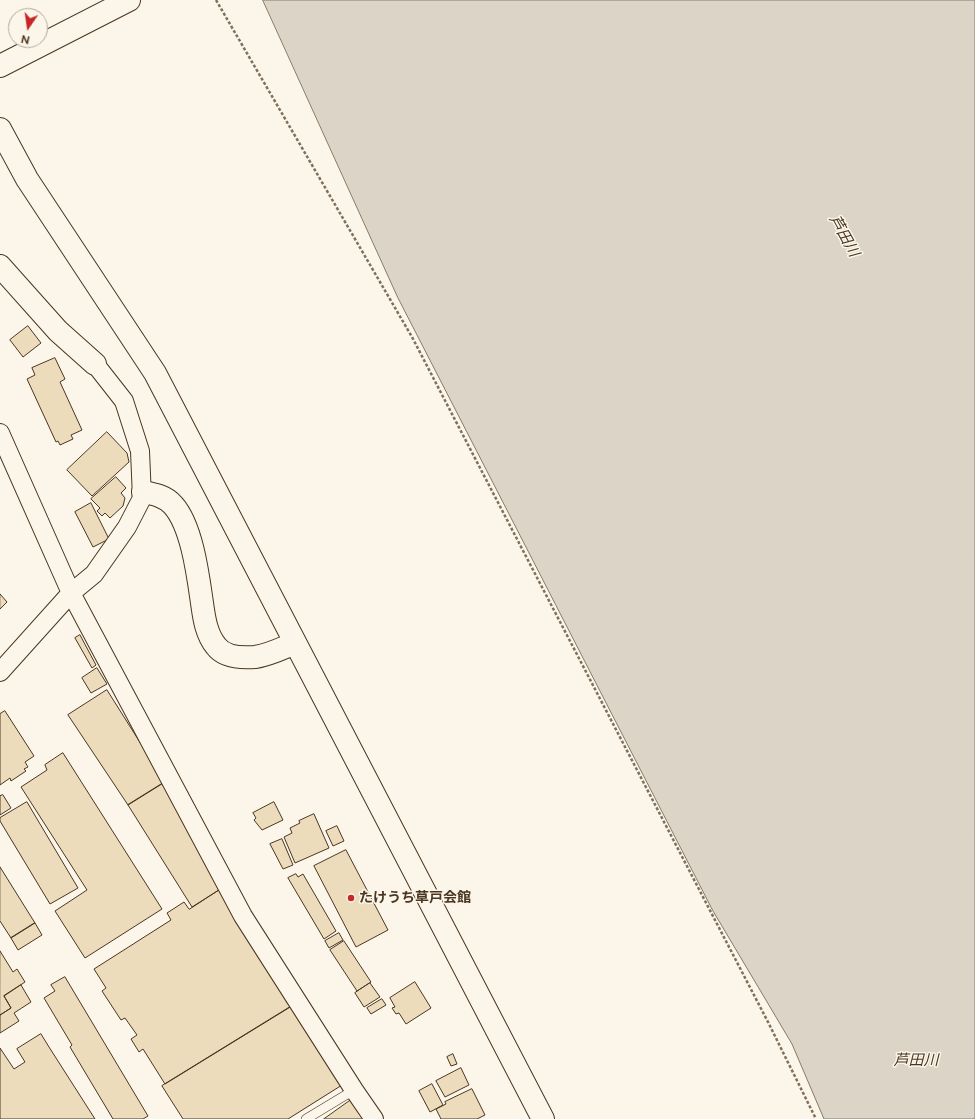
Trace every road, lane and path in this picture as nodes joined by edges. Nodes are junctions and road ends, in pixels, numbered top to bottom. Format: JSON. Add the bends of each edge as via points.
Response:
{"nodes":[{"id":1,"x":129,"y":0,"type":"edge"},
{"id":2,"x":216,"y":0,"type":"edge"},
{"id":3,"x":0,"y":66,"type":"edge"},
{"id":4,"x":0,"y":129,"type":"edge"},
{"id":5,"x":0,"y":266,"type":"edge"},
{"id":6,"x":95,"y":364,"type":"joint"},
{"id":7,"x":0,"y":433,"type":"edge"},
{"id":8,"x":143,"y":492,"type":"junction"},
{"id":9,"x":82,"y":584,"type":"junction"},
{"id":10,"x":295,"y":643,"type":"junction"},
{"id":11,"x":0,"y":672,"type":"edge"},
{"id":12,"x":354,"y":1090,"type":"junction"},
{"id":13,"x":306,"y":1119,"type":"edge"},
{"id":14,"x":374,"y":1119,"type":"edge"},
{"id":15,"x":543,"y":1119,"type":"edge"},
{"id":16,"x":816,"y":1119,"type":"edge"}],
"edges":[{"from":1,"to":3,"type":"street"},
{"from":2,"to":16,"type":"path","via":[[412,337]]},
{"from":4,"to":10,"type":"street","via":[[27,179],[155,373]]},
{"from":5,"to":6,"type":"street","via":[[58,331]]},
{"from":6,"to":8,"type":"street","via":[[124,402],[140,451]]},
{"from":7,"to":9,"type":"street"},
{"from":8,"to":9,"type":"street","via":[[127,527]]},
{"from":8,"to":10,"type":"street","via":[[160,496],[172,504],[180,515],[196,562],[205,620],[216,646],[227,654],[242,657],[263,655]]},
{"from":9,"to":11,"type":"street"},
{"from":9,"to":12,"type":"street","via":[[243,916]]},
{"from":10,"to":15,"type":"street"},
{"from":12,"to":13,"type":"lane"},
{"from":12,"to":14,"type":"street"}]}
